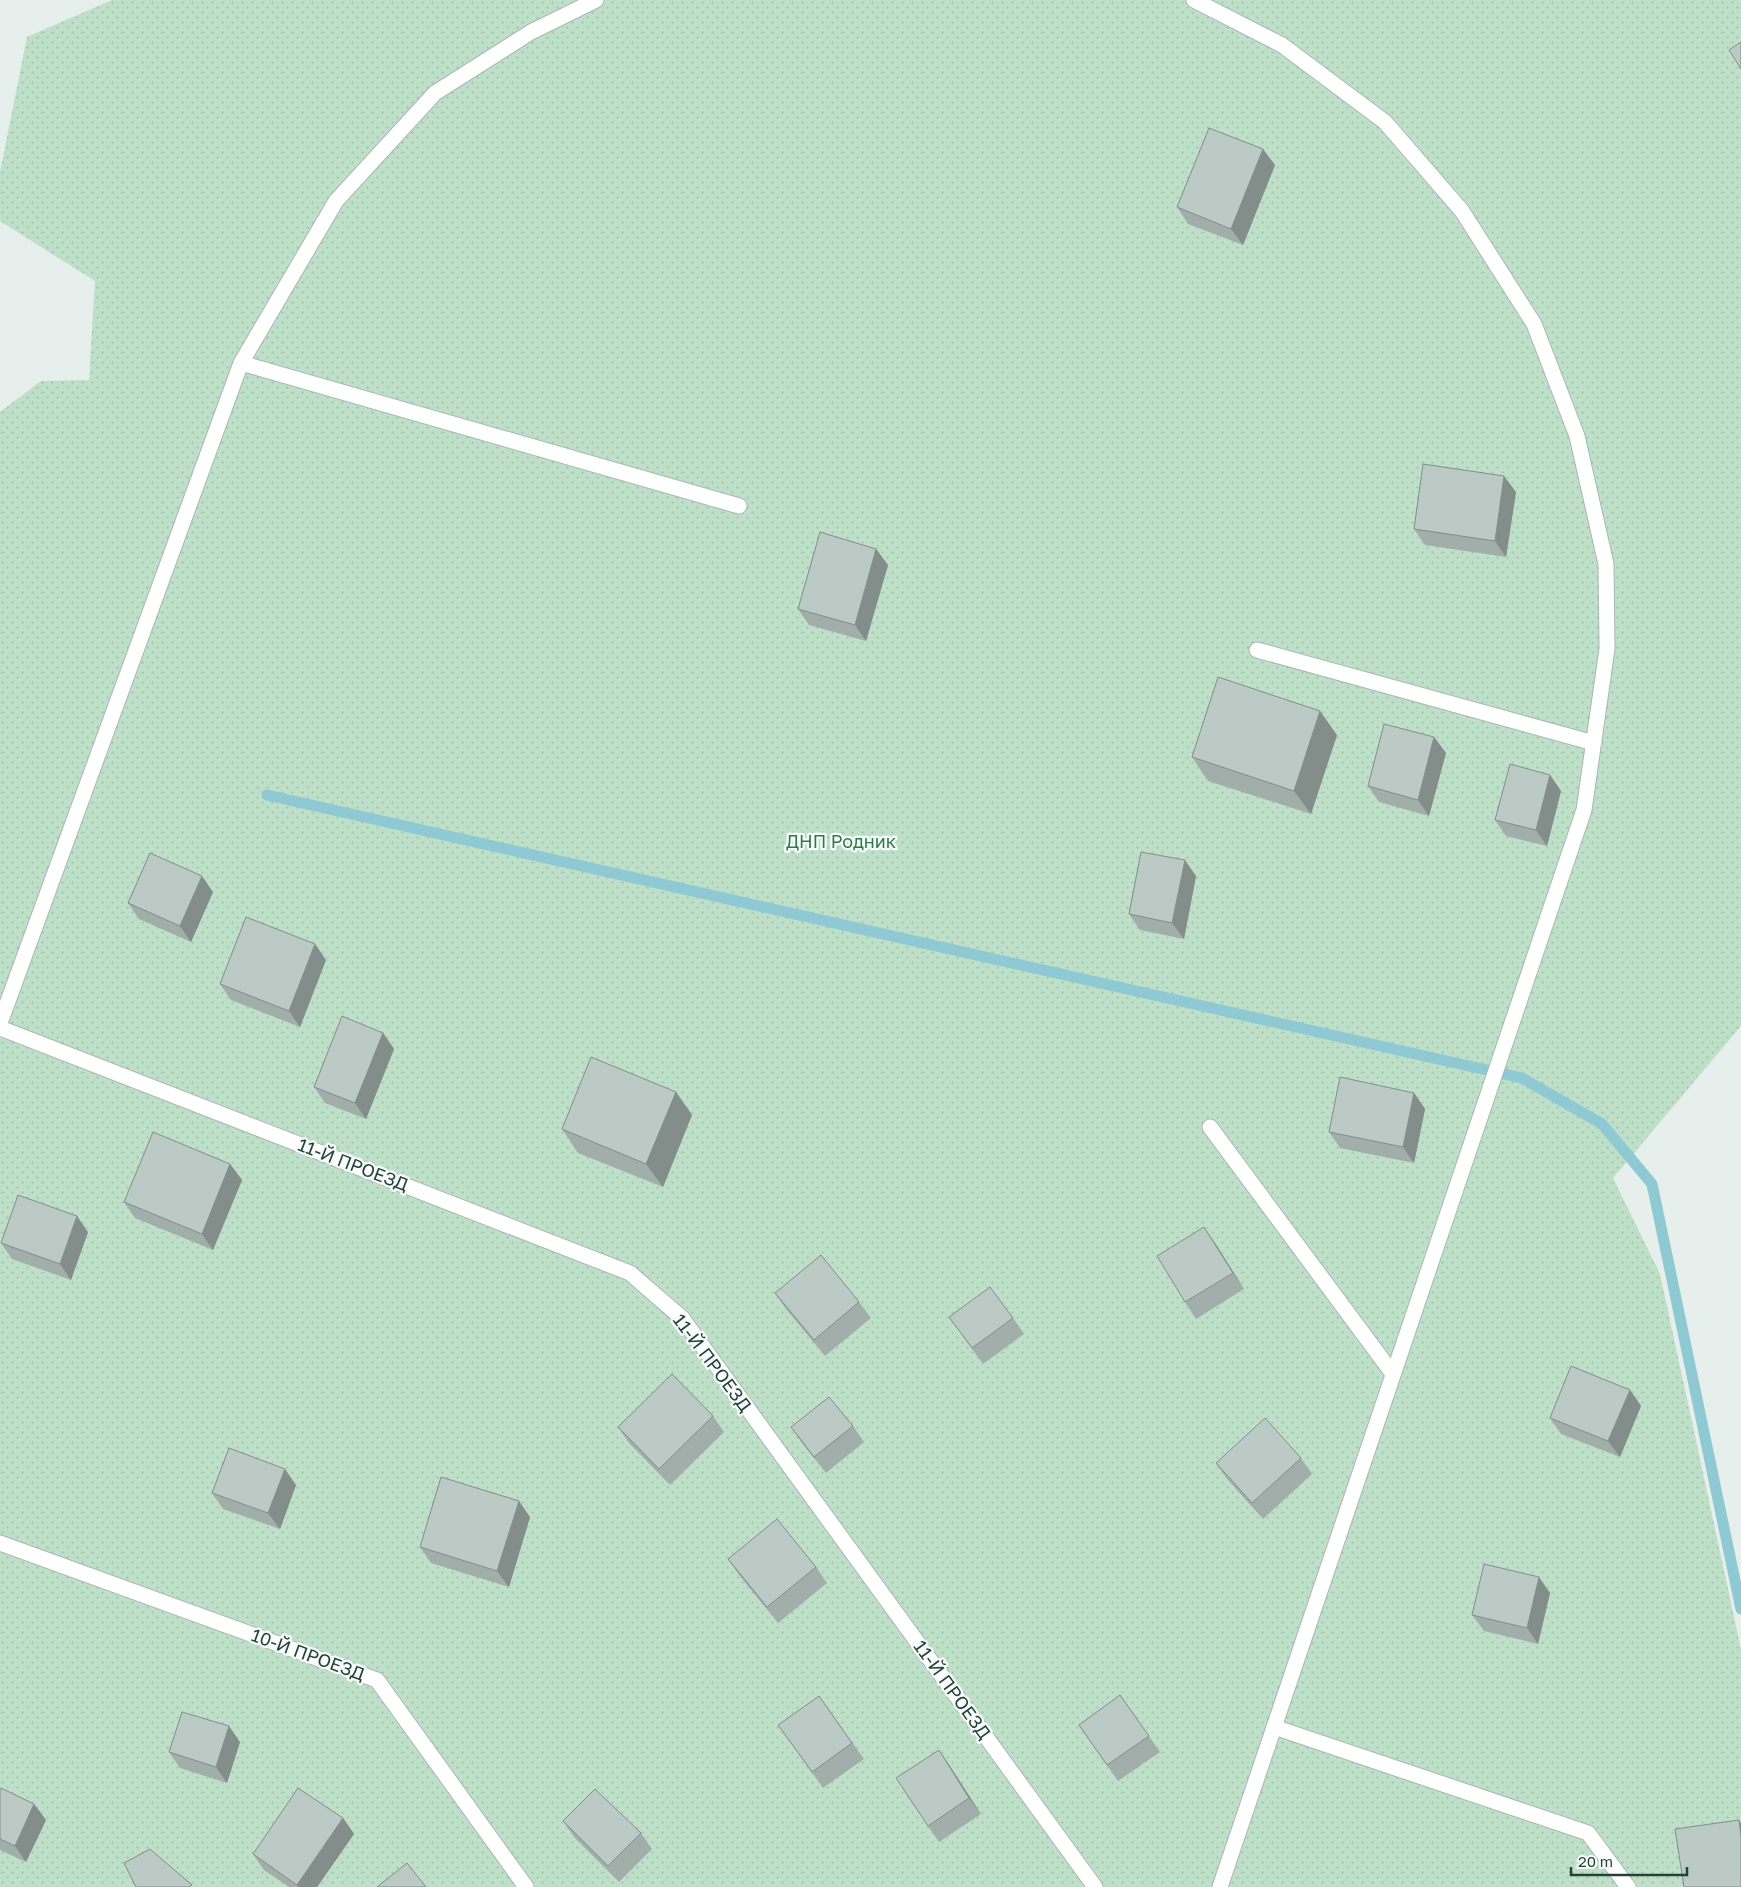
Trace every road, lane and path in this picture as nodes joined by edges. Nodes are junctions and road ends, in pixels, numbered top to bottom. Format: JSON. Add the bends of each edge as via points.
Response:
{"nodes":[{"id":1,"x":596,"y":0,"type":"edge"},
{"id":2,"x":1194,"y":0,"type":"edge"},
{"id":3,"x":241,"y":362,"type":"junction"},
{"id":4,"x":739,"y":506,"type":"dead end"},
{"id":5,"x":1257,"y":650,"type":"dead end"},
{"id":6,"x":1594,"y":744,"type":"junction"},
{"id":7,"x":0,"y":1023,"type":"edge"},
{"id":8,"x":0,"y":1028,"type":"edge"},
{"id":9,"x":1210,"y":1126,"type":"dead end"},
{"id":10,"x":1393,"y":1374,"type":"junction"},
{"id":11,"x":0,"y":1543,"type":"edge"},
{"id":12,"x":1274,"y":1727,"type":"junction"},
{"id":13,"x":526,"y":1887,"type":"edge"},
{"id":14,"x":1095,"y":1887,"type":"edge"},
{"id":15,"x":1220,"y":1887,"type":"edge"},
{"id":16,"x":1628,"y":1887,"type":"edge"}],
"edges":[{"from":1,"to":3,"type":"street","via":[[531,32],[435,93],[336,201]]},
{"from":2,"to":6,"type":"street","via":[[1282,45],[1385,122],[1462,211],[1534,324],[1576,436],[1606,564],[1607,649]]},
{"from":3,"to":4,"type":"street"},
{"from":3,"to":7,"type":"street"},
{"from":5,"to":6,"type":"street"},
{"from":6,"to":10,"type":"street","via":[[1584,810]]},
{"from":8,"to":14,"type":"street","name":"11-Й ПРОЕЗД","via":[[630,1273],[682,1318]]},
{"from":9,"to":10,"type":"street"},
{"from":10,"to":12,"type":"street"},
{"from":11,"to":13,"type":"street","name":"10-Й ПРОЕЗД","via":[[377,1680]]},
{"from":12,"to":15,"type":"street"},
{"from":12,"to":16,"type":"street","via":[[1588,1833]]}]}
